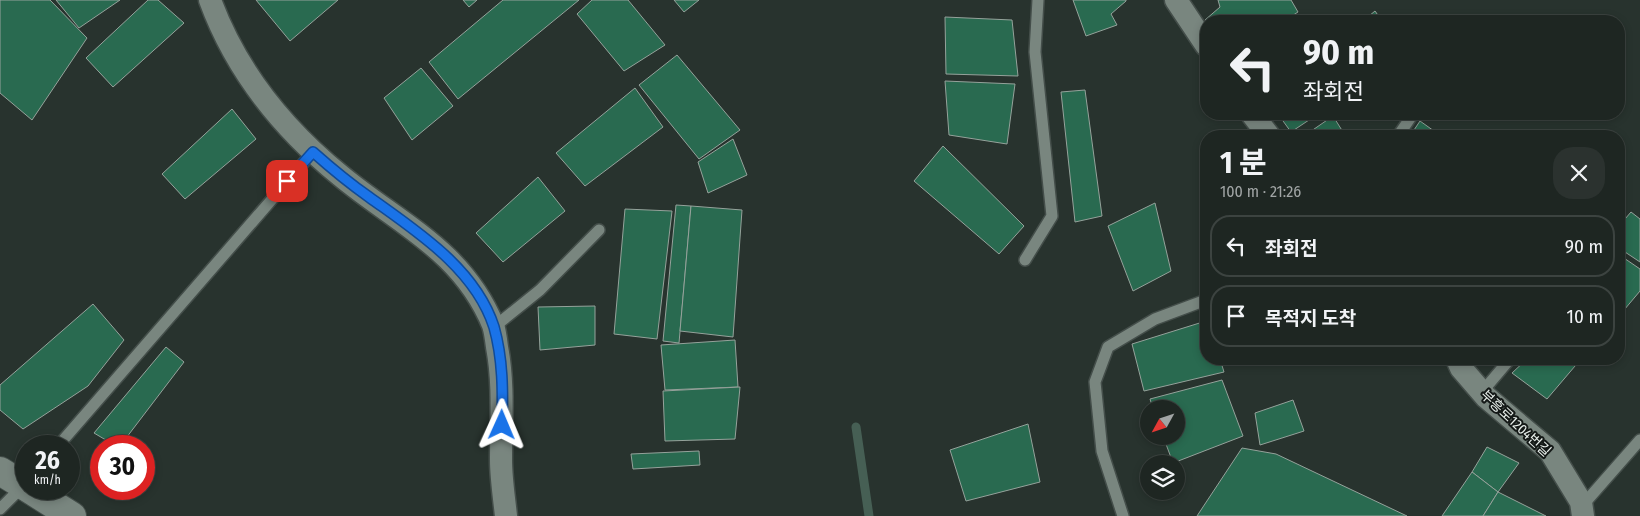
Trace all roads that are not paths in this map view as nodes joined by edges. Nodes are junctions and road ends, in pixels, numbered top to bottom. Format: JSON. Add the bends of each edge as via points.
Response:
{"nodes":[{"id":1,"x":210,"y":0,"type":"edge"},
{"id":2,"x":1038,"y":0,"type":"edge"},
{"id":3,"x":1176,"y":0,"type":"edge"},
{"id":4,"x":1200,"y":37,"type":"edge"},
{"id":5,"x":1257,"y":120,"type":"edge"},
{"id":6,"x":1264,"y":130,"type":"edge"},
{"id":7,"x":313,"y":152,"type":"junction"},
{"id":8,"x":599,"y":230,"type":"dead end"},
{"id":9,"x":1025,"y":260,"type":"dead end"},
{"id":10,"x":1200,"y":302,"type":"edge"},
{"id":11,"x":494,"y":327,"type":"junction"},
{"id":12,"x":1459,"y":365,"type":"edge"},
{"id":13,"x":1505,"y":365,"type":"edge"},
{"id":14,"x":1482,"y":392,"type":"junction"},
{"id":15,"x":68,"y":435,"type":"edge"},
{"id":16,"x":1640,"y":440,"type":"edge"},
{"id":17,"x":0,"y":471,"type":"edge"},
{"id":18,"x":15,"y":480,"type":"edge"},
{"id":19,"x":15,"y":495,"type":"edge"},
{"id":20,"x":47,"y":500,"type":"edge"},
{"id":21,"x":0,"y":508,"type":"edge"},
{"id":22,"x":1582,"y":511,"type":"edge"},
{"id":23,"x":72,"y":516,"type":"edge"},
{"id":24,"x":506,"y":516,"type":"edge"},
{"id":25,"x":1124,"y":516,"type":"edge"}],
"edges":[{"from":1,"to":7,"type":"street","via":[[248,78]]},
{"from":2,"to":9,"type":"lane","via":[[1035,52],[1052,216]]},
{"from":3,"to":4,"type":"street"},
{"from":5,"to":6,"type":"street"},
{"from":7,"to":11,"type":"street","via":[[429,240],[454,264],[475,290]]},
{"from":7,"to":15,"type":"lane"},
{"from":8,"to":11,"type":"lane","via":[[540,290]]},
{"from":10,"to":25,"type":"lane","via":[[1155,319],[1108,347],[1095,382],[1102,451]]},
{"from":11,"to":24,"type":"street","via":[[503,385],[501,462]]},
{"from":12,"to":14,"type":"street","name":"부흥로1204번길"},
{"from":13,"to":14,"type":"lane"},
{"from":14,"to":22,"type":"street","name":"부흥로1204번길","via":[[1550,451],[1581,502]]},
{"from":16,"to":22,"type":"lane"},
{"from":17,"to":18,"type":"main road"},
{"from":19,"to":21,"type":"lane"},
{"from":20,"to":23,"type":"main road"}]}
